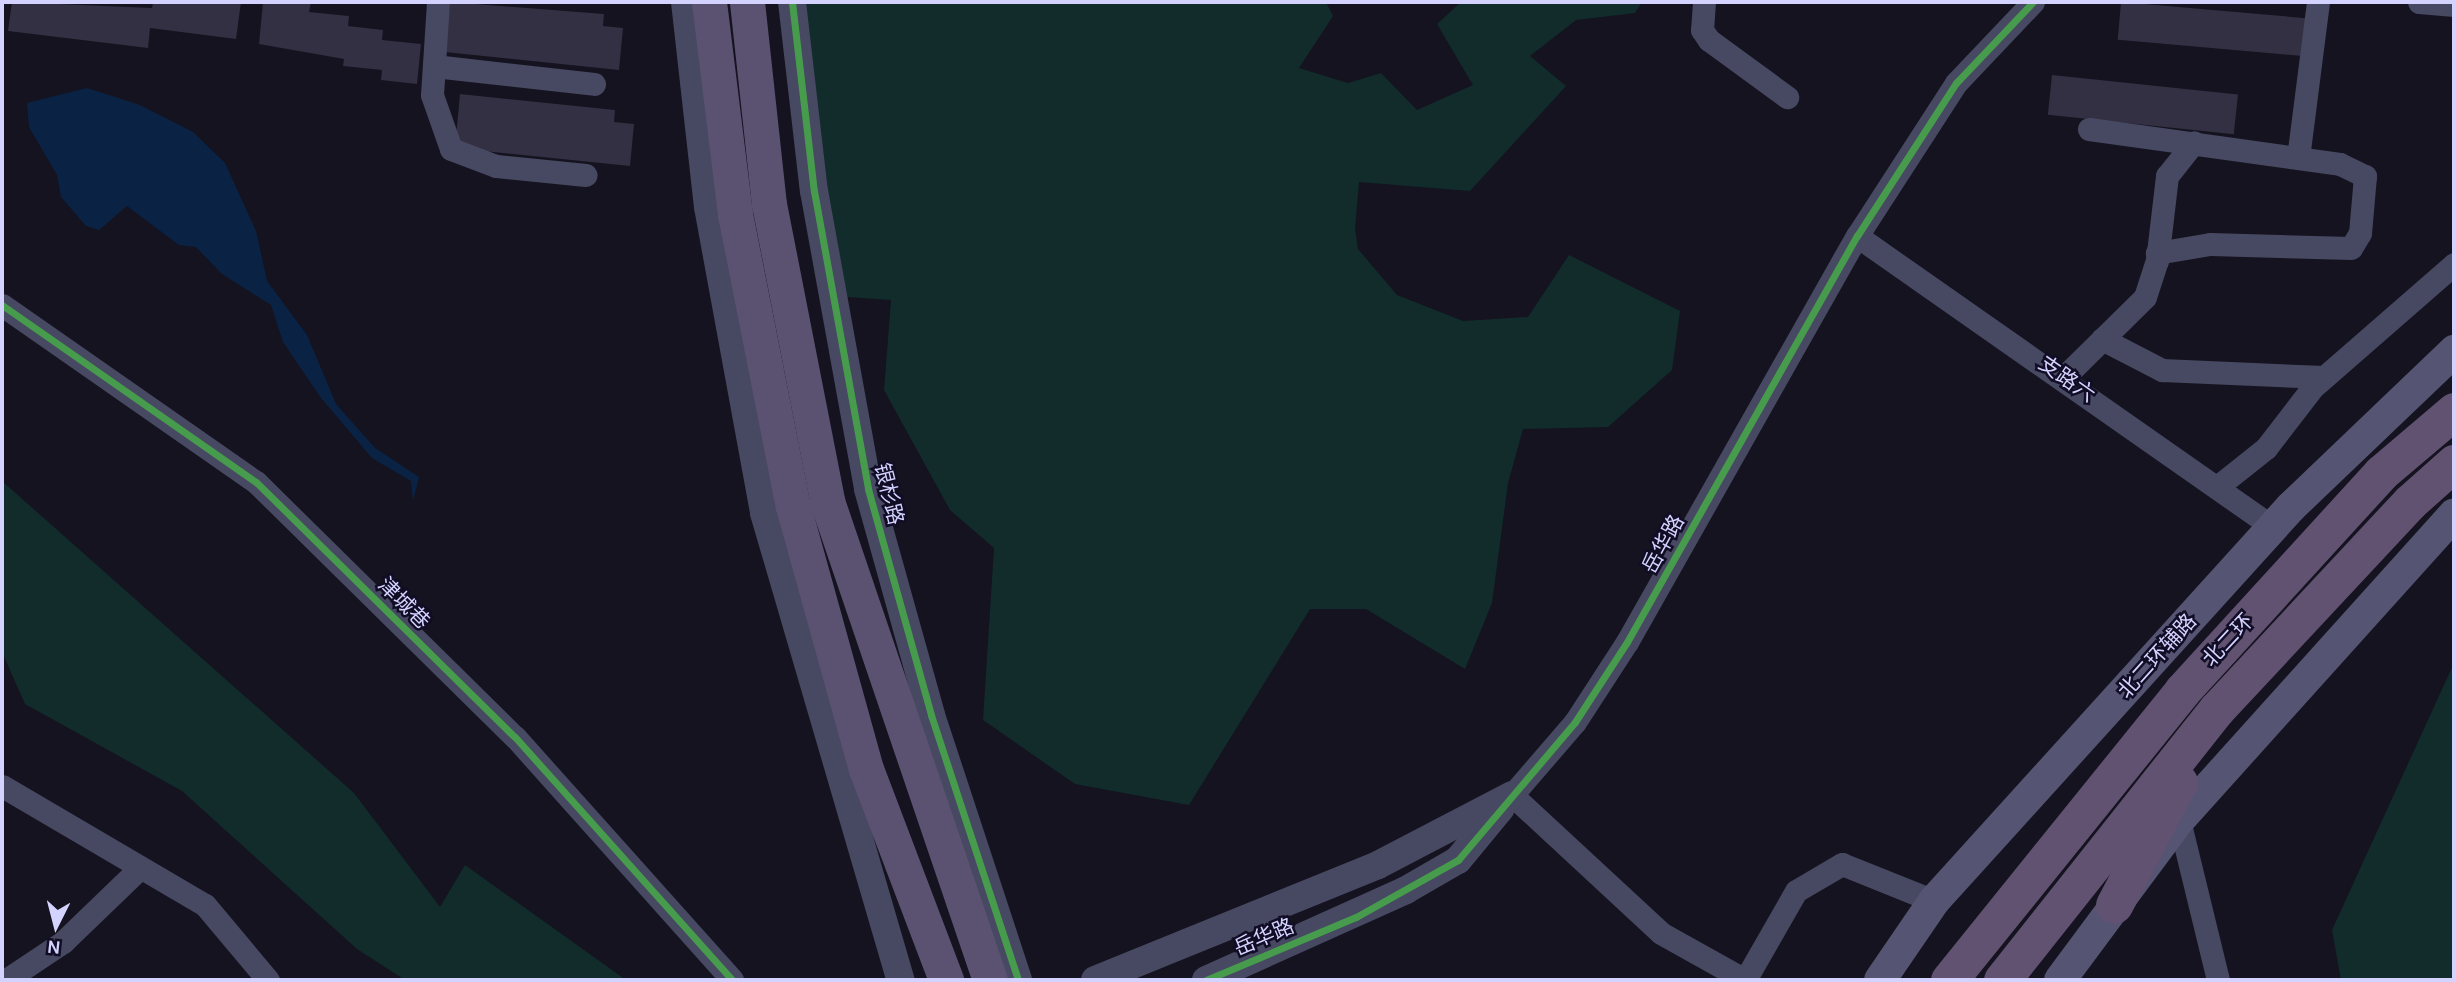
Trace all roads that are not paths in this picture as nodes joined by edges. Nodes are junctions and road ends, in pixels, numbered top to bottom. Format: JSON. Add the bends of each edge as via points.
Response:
{"nodes":[{"id":1,"x":438,"y":2,"type":"edge"},
{"id":2,"x":685,"y":2,"type":"edge"},
{"id":3,"x":709,"y":2,"type":"edge"},
{"id":4,"x":747,"y":2,"type":"edge"},
{"id":5,"x":792,"y":2,"type":"edge"},
{"id":6,"x":1704,"y":2,"type":"edge"},
{"id":7,"x":2033,"y":2,"type":"edge"},
{"id":8,"x":2318,"y":2,"type":"edge"},
{"id":9,"x":2419,"y":2,"type":"edge"},
{"id":10,"x":2454,"y":5,"type":"edge"},
{"id":11,"x":434,"y":66,"type":"junction"},
{"id":12,"x":594,"y":84,"type":"dead end"},
{"id":13,"x":1787,"y":97,"type":"dead end"},
{"id":14,"x":2089,"y":129,"type":"dead end"},
{"id":15,"x":2194,"y":142,"type":"junction"},
{"id":16,"x":2298,"y":158,"type":"junction"},
{"id":17,"x":586,"y":175,"type":"dead end"},
{"id":18,"x":1857,"y":236,"type":"junction"},
{"id":19,"x":2157,"y":253,"type":"junction"},
{"id":20,"x":2454,"y":264,"type":"edge"},
{"id":21,"x":2,"y":305,"type":"edge"},
{"id":22,"x":2102,"y":339,"type":"junction"},
{"id":23,"x":2454,"y":351,"type":"edge"},
{"id":24,"x":2065,"y":376,"type":"junction"},
{"id":25,"x":2324,"y":377,"type":"junction"},
{"id":26,"x":2454,"y":411,"type":"edge"},
{"id":27,"x":2454,"y":463,"type":"edge"},
{"id":28,"x":2217,"y":487,"type":"junction"},
{"id":29,"x":2454,"y":515,"type":"edge"},
{"id":30,"x":2274,"y":528,"type":"junction"},
{"id":31,"x":2216,"y":710,"type":"junction"},
{"id":32,"x":2,"y":786,"type":"edge"},
{"id":33,"x":1512,"y":794,"type":"junction"},
{"id":34,"x":2179,"y":821,"type":"junction"},
{"id":35,"x":140,"y":868,"type":"junction"},
{"id":36,"x":1934,"y":901,"type":"junction"},
{"id":37,"x":2114,"y":905,"type":"junction"},
{"id":38,"x":6,"y":980,"type":"edge"},
{"id":39,"x":268,"y":980,"type":"edge"},
{"id":40,"x":732,"y":980,"type":"edge"},
{"id":41,"x":901,"y":980,"type":"edge"},
{"id":42,"x":946,"y":980,"type":"edge"},
{"id":43,"x":990,"y":980,"type":"edge"},
{"id":44,"x":1018,"y":980,"type":"edge"},
{"id":45,"x":1095,"y":980,"type":"edge"},
{"id":46,"x":1206,"y":980,"type":"edge"},
{"id":47,"x":1745,"y":980,"type":"edge"},
{"id":48,"x":1880,"y":980,"type":"edge"},
{"id":49,"x":1949,"y":980,"type":"edge"},
{"id":50,"x":2002,"y":980,"type":"edge"},
{"id":51,"x":2060,"y":980,"type":"edge"},
{"id":52,"x":2218,"y":980,"type":"edge"}],
"edges":[{"from":1,"to":11,"type":"street"},
{"from":2,"to":41,"type":"street","via":[[708,206],[764,513]]},
{"from":3,"to":42,"type":"main road","via":[[735,214],[793,506],[866,769]]},
{"from":4,"to":43,"type":"main road","via":[[769,204],[827,501]]},
{"from":5,"to":44,"type":"street","name":"银杉路","via":[[814,191],[868,489],[931,715]]},
{"from":6,"to":13,"type":"street","via":[[1702,30],[1709,40]]},
{"from":7,"to":18,"type":"street","name":"岳华路","via":[[1956,83]]},
{"from":8,"to":16,"type":"street"},
{"from":9,"to":10,"type":"street"},
{"from":11,"to":12,"type":"street"},
{"from":11,"to":17,"type":"street","via":[[436,113],[463,158]]},
{"from":14,"to":15,"type":"street"},
{"from":15,"to":16,"type":"street"},
{"from":15,"to":19,"type":"street","via":[[2167,176]]},
{"from":16,"to":19,"type":"street","via":[[2355,166],[2365,176],[2360,233],[2351,248],[2210,244]]},
{"from":18,"to":24,"type":"street","name":"支路六"},
{"from":18,"to":33,"type":"street","name":"岳华路","via":[[1627,642],[1575,722]]},
{"from":19,"to":22,"type":"street","via":[[2145,297]]},
{"from":20,"to":25,"type":"street"},
{"from":21,"to":40,"type":"street","name":"津城巷","via":[[257,482],[515,737]]},
{"from":22,"to":24,"type":"street"},
{"from":22,"to":25,"type":"street","via":[[2162,370]]},
{"from":23,"to":30,"type":"main road","name":"北二环辅路","via":[[2414,384]]},
{"from":24,"to":28,"type":"street","name":"支路六"},
{"from":25,"to":28,"type":"street","via":[[2266,448]]},
{"from":26,"to":49,"type":"highway","name":"北二环","via":[[2381,473],[2191,681],[2019,886]]},
{"from":27,"to":31,"type":"highway","name":"北二环","via":[[2410,502]]},
{"from":28,"to":30,"type":"street","name":"支路六"},
{"from":29,"to":34,"type":"main road"},
{"from":30,"to":36,"type":"main road","name":"北二环辅路"},
{"from":31,"to":37,"type":"highway"},
{"from":31,"to":50,"type":"highway","name":"北二环"},
{"from":32,"to":35,"type":"street"},
{"from":33,"to":45,"type":"street","name":"岳华路","via":[[1378,865]]},
{"from":33,"to":46,"type":"street","name":"岳华路","via":[[1458,860],[1356,917]]},
{"from":33,"to":47,"type":"street","via":[[1661,933]]},
{"from":34,"to":37,"type":"main road"},
{"from":34,"to":52,"type":"street"},
{"from":35,"to":38,"type":"street","via":[[63,942]]},
{"from":35,"to":39,"type":"street","via":[[205,905]]},
{"from":36,"to":47,"type":"street","via":[[1842,864],[1796,891]]},
{"from":36,"to":48,"type":"main road","name":"北二环辅路"},
{"from":37,"to":51,"type":"main road"}]}
